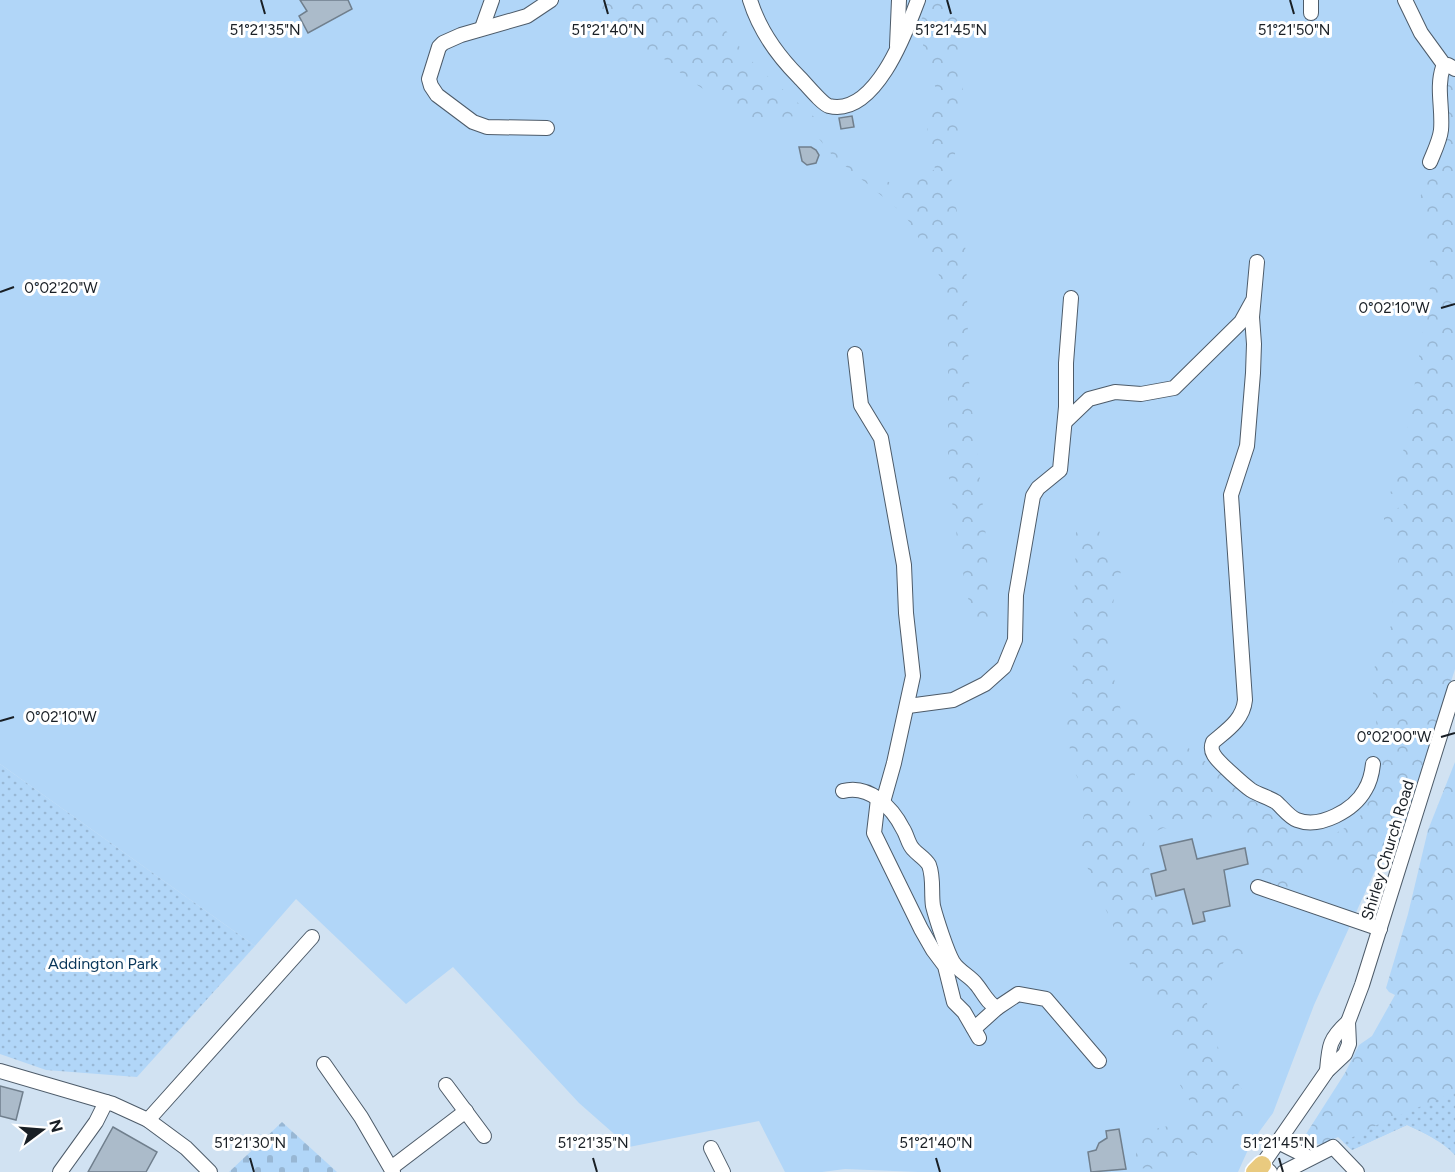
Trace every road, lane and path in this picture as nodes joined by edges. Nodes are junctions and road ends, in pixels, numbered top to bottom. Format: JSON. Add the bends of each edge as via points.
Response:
{"nodes":[{"id":1,"x":492,"y":0,"type":"edge"},
{"id":2,"x":550,"y":0,"type":"edge"},
{"id":3,"x":750,"y":0,"type":"edge"},
{"id":4,"x":898,"y":0,"type":"edge"},
{"id":5,"x":918,"y":0,"type":"edge"},
{"id":6,"x":1405,"y":0,"type":"edge"},
{"id":7,"x":482,"y":28,"type":"junction"},
{"id":8,"x":898,"y":48,"type":"junction"},
{"id":9,"x":1450,"y":68,"type":"edge"},
{"id":10,"x":547,"y":128,"type":"dead end"},
{"id":11,"x":1430,"y":162,"type":"dead end"},
{"id":12,"x":1257,"y":262,"type":"dead end"},
{"id":13,"x":1071,"y":297,"type":"dead end"},
{"id":14,"x":1254,"y":298,"type":"junction"},
{"id":15,"x":855,"y":354,"type":"dead end"},
{"id":16,"x":1065,"y":422,"type":"junction"},
{"id":17,"x":1455,"y":688,"type":"edge"},
{"id":18,"x":908,"y":706,"type":"junction"},
{"id":19,"x":1373,"y":764,"type":"dead end"},
{"id":20,"x":843,"y":791,"type":"dead end"},
{"id":21,"x":881,"y":800,"type":"junction"},
{"id":22,"x":1258,"y":887,"type":"dead end"},
{"id":23,"x":1380,"y":929,"type":"junction"},
{"id":24,"x":312,"y":937,"type":"dead end"},
{"id":25,"x":997,"y":1008,"type":"junction"},
{"id":26,"x":1099,"y":1061,"type":"dead end"},
{"id":27,"x":324,"y":1064,"type":"dead end"},
{"id":28,"x":0,"y":1071,"type":"edge"},
{"id":29,"x":447,"y":1085,"type":"dead end"},
{"id":30,"x":106,"y":1102,"type":"junction"},
{"id":31,"x":465,"y":1111,"type":"junction"},
{"id":32,"x":148,"y":1120,"type":"junction"},
{"id":33,"x":484,"y":1136,"type":"dead end"},
{"id":34,"x":1278,"y":1142,"type":"junction"},
{"id":35,"x":711,"y":1148,"type":"dead end"},
{"id":36,"x":1310,"y":1158,"type":"junction"},
{"id":37,"x":392,"y":1170,"type":"edge"},
{"id":38,"x":1262,"y":1170,"type":"edge"},
{"id":39,"x":60,"y":1172,"type":"edge"},
{"id":40,"x":210,"y":1172,"type":"edge"},
{"id":41,"x":723,"y":1172,"type":"edge"},
{"id":42,"x":1284,"y":1172,"type":"edge"},
{"id":43,"x":1357,"y":1172,"type":"edge"}],
"edges":[{"from":1,"to":7,"type":"street"},
{"from":2,"to":7,"type":"street","via":[[527,16]]},
{"from":3,"to":8,"type":"street","via":[[755,18],[790,68],[828,105],[854,108],[875,86]]},
{"from":4,"to":8,"type":"street"},
{"from":5,"to":8,"type":"street"},
{"from":6,"to":9,"type":"street","via":[[1421,33]]},
{"from":7,"to":10,"type":"street","via":[[439,47],[429,79],[437,96],[473,122],[487,127]]},
{"from":9,"to":11,"type":"street","via":[[1443,67],[1440,76],[1441,132]]},
{"from":12,"to":14,"type":"street"},
{"from":13,"to":16,"type":"street"},
{"from":14,"to":16,"type":"street","via":[[1240,322],[1174,388],[1141,394],[1115,392],[1089,399]]},
{"from":14,"to":19,"type":"street","via":[[1247,446],[1231,495],[1245,700],[1240,717],[1211,747],[1220,763],[1250,789],[1276,802],[1292,818],[1306,822],[1329,819],[1356,803],[1370,780]]},
{"from":15,"to":18,"type":"street","via":[[861,405],[880,438],[904,565],[914,676]]},
{"from":16,"to":18,"type":"street","via":[[1060,470],[1038,488],[1030,504],[1016,595],[1015,640],[1004,667],[985,684],[953,700]]},
{"from":17,"to":23,"type":"street","name":"Shirley Church Road"},
{"from":18,"to":21,"type":"street"},
{"from":20,"to":21,"type":"street","via":[[869,791]]},
{"from":21,"to":25,"type":"street","via":[[899,822],[912,849],[928,864],[933,906],[953,963]]},
{"from":21,"to":25,"type":"street","via":[[874,833],[921,929],[945,966],[954,1002],[976,1033],[977,1026]]},
{"from":22,"to":23,"type":"street"},
{"from":23,"to":34,"type":"street","name":"Shirley Church Road","via":[[1348,1022],[1329,1045],[1327,1071]]},
{"from":24,"to":32,"type":"street"},
{"from":25,"to":26,"type":"street","via":[[1018,994],[1046,999]]},
{"from":27,"to":37,"type":"street"},
{"from":28,"to":30,"type":"street"},
{"from":29,"to":31,"type":"street"},
{"from":30,"to":32,"type":"street"},
{"from":30,"to":39,"type":"street"},
{"from":31,"to":33,"type":"street"},
{"from":31,"to":37,"type":"street"},
{"from":32,"to":40,"type":"street"},
{"from":34,"to":36,"type":"street"},
{"from":34,"to":38,"type":"street","name":"Shirley Church Road"},
{"from":35,"to":41,"type":"street"},
{"from":36,"to":42,"type":"street"},
{"from":36,"to":43,"type":"street","via":[[1333,1147]]}]}
